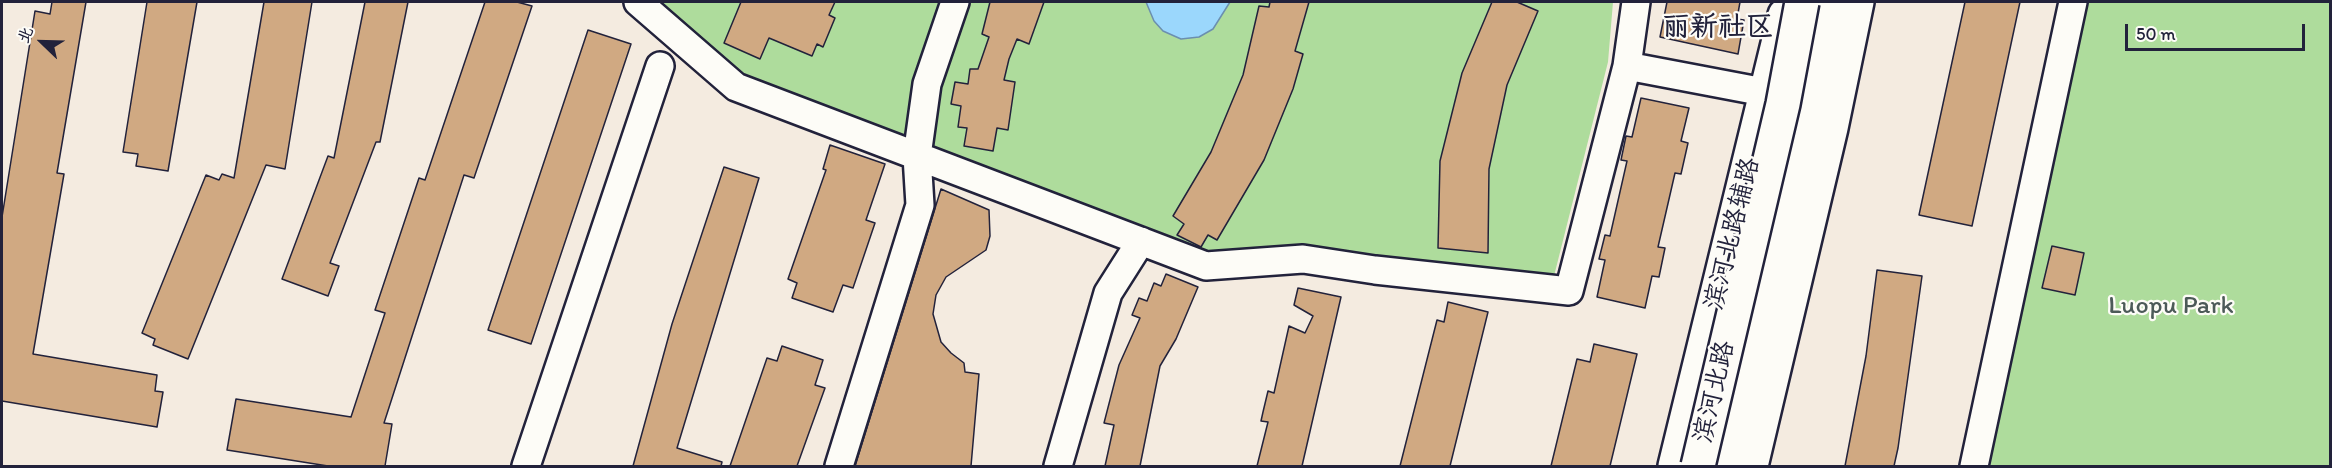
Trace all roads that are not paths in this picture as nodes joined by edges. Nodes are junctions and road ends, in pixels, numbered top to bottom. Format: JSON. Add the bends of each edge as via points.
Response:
{"nodes":[{"id":1,"x":638,"y":2,"type":"edge"},
{"id":2,"x":955,"y":2,"type":"edge"},
{"id":3,"x":1636,"y":2,"type":"edge"},
{"id":4,"x":1788,"y":2,"type":"edge"},
{"id":5,"x":1801,"y":2,"type":"edge"},
{"id":6,"x":1830,"y":2,"type":"edge"},
{"id":7,"x":1857,"y":2,"type":"edge"},
{"id":8,"x":2073,"y":2,"type":"edge"},
{"id":9,"x":660,"y":66,"type":"dead end"},
{"id":10,"x":1627,"y":66,"type":"junction"},
{"id":11,"x":1767,"y":93,"type":"junction"},
{"id":12,"x":1807,"y":99,"type":"dead end"},
{"id":13,"x":916,"y":156,"type":"junction"},
{"id":14,"x":1141,"y":242,"type":"junction"},
{"id":15,"x":526,"y":466,"type":"edge"},
{"id":16,"x":839,"y":466,"type":"edge"},
{"id":17,"x":1058,"y":466,"type":"edge"},
{"id":18,"x":1676,"y":466,"type":"edge"},
{"id":19,"x":1682,"y":466,"type":"edge"},
{"id":20,"x":1698,"y":466,"type":"edge"},
{"id":21,"x":1726,"y":466,"type":"edge"},
{"id":22,"x":1751,"y":466,"type":"edge"},
{"id":23,"x":1974,"y":466,"type":"edge"}],
"edges":[{"from":1,"to":13,"type":"street","via":[[736,87]]},
{"from":2,"to":13,"type":"street","via":[[927,84]]},
{"from":3,"to":10,"type":"street"},
{"from":4,"to":11,"type":"main road","name":"滨河北路辅路"},
{"from":5,"to":19,"type":"main road","bridge":true,"via":[[1750,182]]},
{"from":5,"to":20,"type":"main road","name":"滨河北路","bridge":true,"via":[[1783,104]]},
{"from":6,"to":21,"type":"main road","name":"滨河北路"},
{"from":7,"to":22,"type":"main road"},
{"from":8,"to":23,"type":"street"},
{"from":9,"to":15,"type":"street"},
{"from":10,"to":11,"type":"street"},
{"from":10,"to":14,"type":"street","via":[[1569,291],[1303,259],[1206,266]]},
{"from":11,"to":12,"type":"street"},
{"from":11,"to":18,"type":"main road","name":"滨河北路辅路"},
{"from":13,"to":14,"type":"street"},
{"from":13,"to":16,"type":"street","via":[[920,205]]},
{"from":14,"to":17,"type":"street","via":[[1108,293]]}]}
